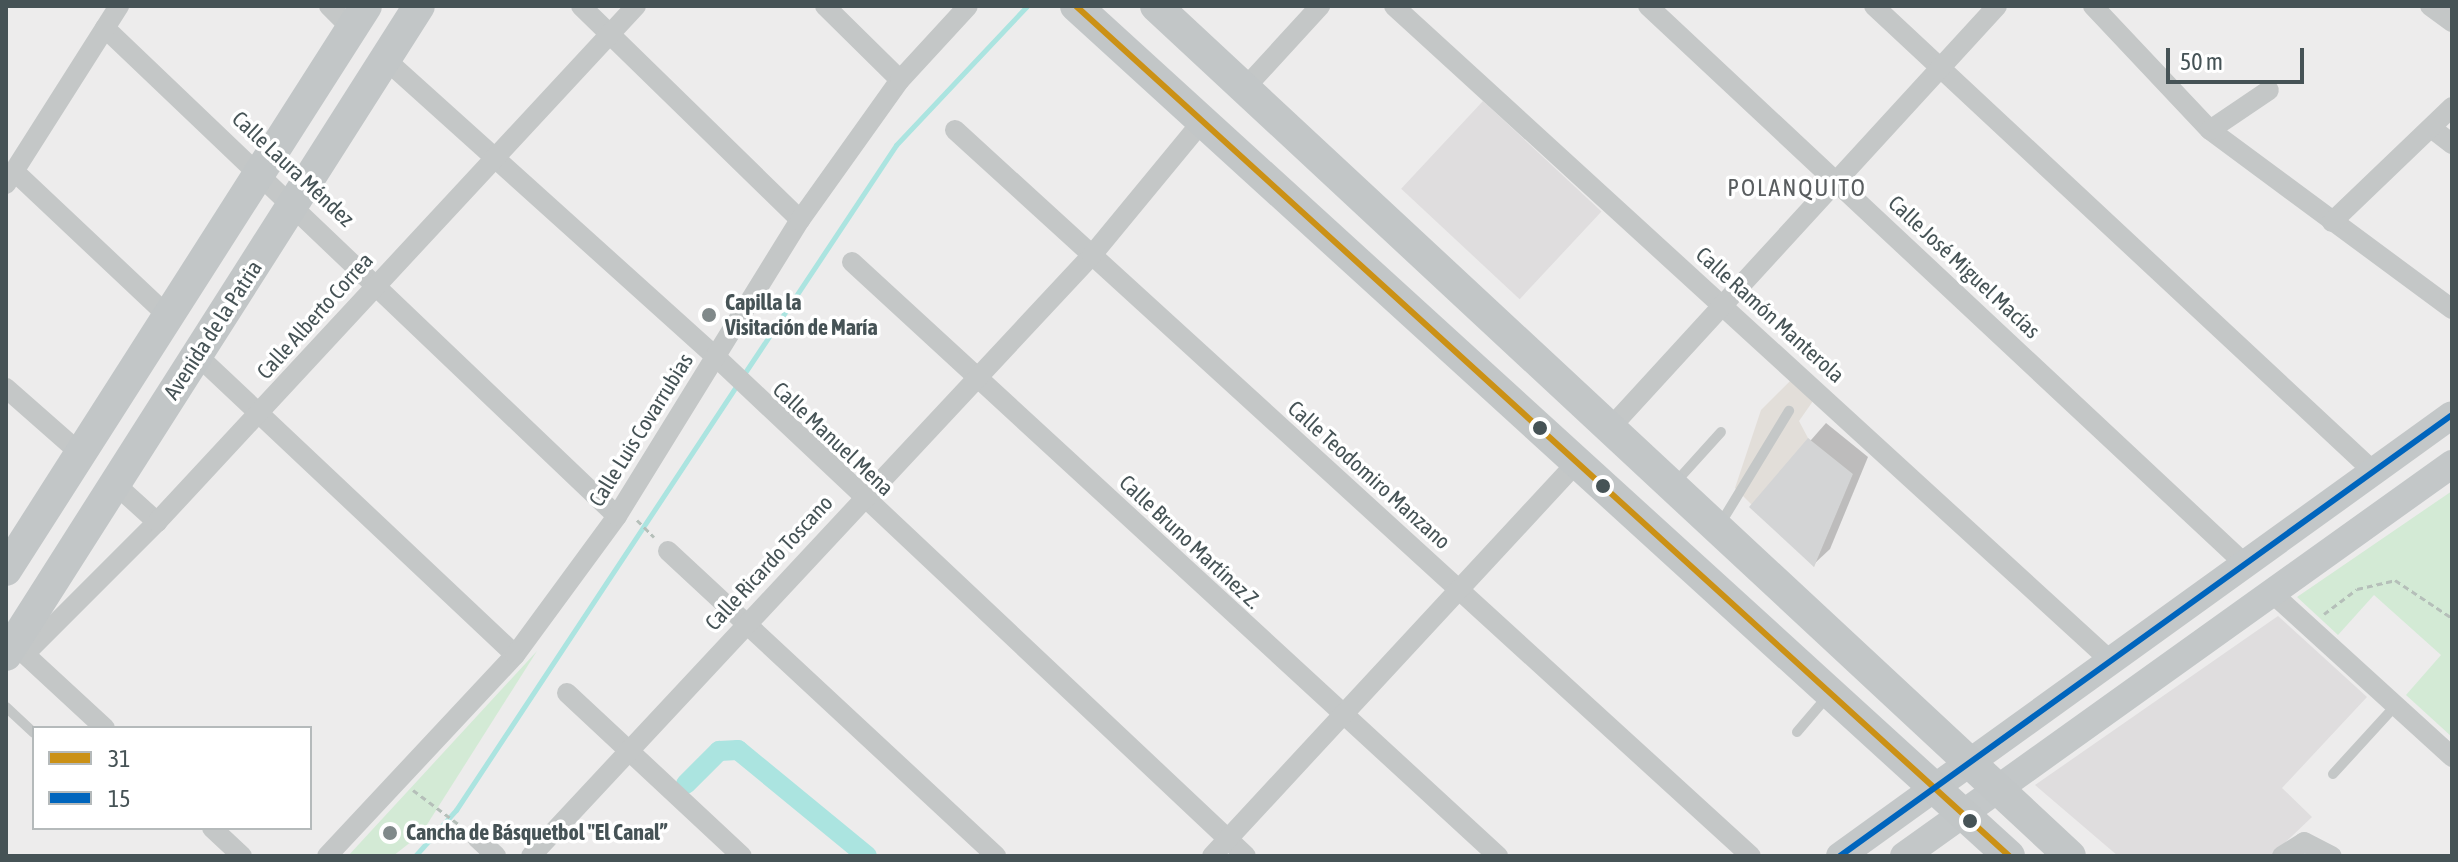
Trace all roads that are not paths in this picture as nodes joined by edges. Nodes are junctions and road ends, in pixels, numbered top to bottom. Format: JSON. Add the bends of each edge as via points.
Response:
{"nodes":[{"id":1,"x":119,"y":6,"type":"edge"},
{"id":2,"x":419,"y":6,"type":"edge"},
{"id":3,"x":581,"y":6,"type":"edge"},
{"id":4,"x":636,"y":6,"type":"edge"},
{"id":5,"x":825,"y":6,"type":"edge"},
{"id":6,"x":968,"y":6,"type":"edge"},
{"id":7,"x":1076,"y":6,"type":"edge"},
{"id":8,"x":1156,"y":6,"type":"edge"},
{"id":9,"x":1320,"y":6,"type":"edge"},
{"id":10,"x":1394,"y":6,"type":"edge"},
{"id":11,"x":1648,"y":6,"type":"edge"},
{"id":12,"x":1874,"y":6,"type":"edge"},
{"id":13,"x":1997,"y":6,"type":"edge"},
{"id":14,"x":2093,"y":6,"type":"edge"},
{"id":15,"x":2430,"y":6,"type":"edge"},
{"id":16,"x":349,"y":13,"type":"edge"},
{"id":17,"x":2452,"y":22,"type":"edge"},
{"id":18,"x":105,"y":28,"type":"junction"},
{"id":19,"x":611,"y":33,"type":"junction"},
{"id":20,"x":385,"y":59,"type":"junction"},
{"id":21,"x":1937,"y":71,"type":"junction"},
{"id":22,"x":900,"y":80,"type":"junction"},
{"id":23,"x":1244,"y":89,"type":"junction"},
{"id":24,"x":2269,"y":90,"type":"dead end"},
{"id":25,"x":2452,"y":107,"type":"edge"},
{"id":26,"x":1201,"y":123,"type":"junction"},
{"id":27,"x":955,"y":130,"type":"dead end"},
{"id":28,"x":2210,"y":130,"type":"junction"},
{"id":29,"x":2434,"y":130,"type":"junction"},
{"id":30,"x":2452,"y":144,"type":"edge"},
{"id":31,"x":493,"y":159,"type":"junction"},
{"id":32,"x":258,"y":170,"type":"junction"},
{"id":33,"x":10,"y":178,"type":"edge"},
{"id":34,"x":1836,"y":181,"type":"junction"},
{"id":35,"x":294,"y":203,"type":"junction"},
{"id":36,"x":800,"y":220,"type":"junction"},
{"id":37,"x":2332,"y":222,"type":"junction"},
{"id":38,"x":1092,"y":255,"type":"junction"},
{"id":39,"x":852,"y":262,"type":"dead end"},
{"id":40,"x":378,"y":281,"type":"junction"},
{"id":41,"x":1722,"y":304,"type":"junction"},
{"id":42,"x":2452,"y":309,"type":"edge"},
{"id":43,"x":167,"y":315,"type":"junction"},
{"id":44,"x":197,"y":355,"type":"junction"},
{"id":45,"x":718,"y":360,"type":"junction"},
{"id":46,"x":975,"y":377,"type":"junction"},
{"id":47,"x":6,"y":388,"type":"edge"},
{"id":48,"x":1789,"y":411,"type":"dead end"},
{"id":49,"x":257,"y":415,"type":"junction"},
{"id":50,"x":2452,"y":415,"type":"edge"},
{"id":51,"x":1611,"y":427,"type":"junction"},
{"id":52,"x":1721,"y":432,"type":"dead end"},
{"id":53,"x":80,"y":453,"type":"junction"},
{"id":54,"x":1580,"y":459,"type":"junction"},
{"id":55,"x":2452,"y":464,"type":"edge"},
{"id":56,"x":2374,"y":472,"type":"junction"},
{"id":57,"x":115,"y":484,"type":"junction"},
{"id":58,"x":1672,"y":485,"type":"junction"},
{"id":59,"x":863,"y":499,"type":"junction"},
{"id":60,"x":617,"y":516,"type":"junction"},
{"id":61,"x":157,"y":522,"type":"junction"},
{"id":62,"x":1718,"y":528,"type":"junction"},
{"id":63,"x":668,"y":551,"type":"dead end"},
{"id":64,"x":2246,"y":565,"type":"junction"},
{"id":65,"x":6,"y":570,"type":"edge"},
{"id":66,"x":1459,"y":590,"type":"junction"},
{"id":67,"x":2272,"y":593,"type":"junction"},
{"id":68,"x":744,"y":624,"type":"junction"},
{"id":69,"x":15,"y":651,"type":"edge"},
{"id":70,"x":515,"y":655,"type":"junction"},
{"id":71,"x":2112,"y":662,"type":"junction"},
{"id":72,"x":1833,"y":690,"type":"junction"},
{"id":73,"x":567,"y":693,"type":"dead end"},
{"id":74,"x":2396,"y":705,"type":"junction"},
{"id":75,"x":6,"y":707,"type":"edge"},
{"id":76,"x":1343,"y":715,"type":"junction"},
{"id":77,"x":103,"y":726,"type":"edge"},
{"id":78,"x":32,"y":731,"type":"edge"},
{"id":79,"x":1797,"y":732,"type":"dead end"},
{"id":80,"x":628,"y":750,"type":"junction"},
{"id":81,"x":2452,"y":757,"type":"edge"},
{"id":82,"x":1969,"y":765,"type":"junction"},
{"id":83,"x":2333,"y":774,"type":"dead end"},
{"id":84,"x":1938,"y":787,"type":"junction"},
{"id":85,"x":1996,"y":791,"type":"junction"},
{"id":86,"x":1965,"y":813,"type":"junction"},
{"id":87,"x":214,"y":830,"type":"edge"},
{"id":88,"x":469,"y":832,"type":"road end"},
{"id":89,"x":1228,"y":839,"type":"junction"},
{"id":90,"x":242,"y":856,"type":"edge"},
{"id":91,"x":327,"y":856,"type":"edge"},
{"id":92,"x":496,"y":856,"type":"edge"},
{"id":93,"x":531,"y":856,"type":"edge"},
{"id":94,"x":742,"y":856,"type":"edge"},
{"id":95,"x":996,"y":856,"type":"edge"},
{"id":96,"x":1212,"y":856,"type":"edge"},
{"id":97,"x":1246,"y":856,"type":"edge"},
{"id":98,"x":1498,"y":856,"type":"edge"},
{"id":99,"x":1751,"y":856,"type":"edge"},
{"id":100,"x":1840,"y":856,"type":"edge"},
{"id":101,"x":1904,"y":856,"type":"edge"},
{"id":102,"x":2009,"y":856,"type":"edge"},
{"id":103,"x":2070,"y":856,"type":"edge"},
{"id":104,"x":2282,"y":856,"type":"edge"},
{"id":105,"x":2332,"y":856,"type":"edge"}],
"edges":[{"from":1,"to":18,"type":"street"},
{"from":2,"to":20,"type":"main road","name":"Avenida de la Patria"},
{"from":3,"to":19,"type":"street"},
{"from":4,"to":19,"type":"street","name":"Calle Alberto Correa"},
{"from":5,"to":22,"type":"street"},
{"from":6,"to":22,"type":"street","name":"Calle Luis Covarrubias"},
{"from":7,"to":26,"type":"main road"},
{"from":8,"to":23,"type":"main road"},
{"from":9,"to":23,"type":"street"},
{"from":10,"to":41,"type":"street","name":"Calle Ramón Manterola"},
{"from":11,"to":34,"type":"street","name":"Calle José Miguel Macías"},
{"from":12,"to":21,"type":"street"},
{"from":13,"to":21,"type":"street"},
{"from":14,"to":28,"type":"street"},
{"from":15,"to":17,"type":"street"},
{"from":16,"to":32,"type":"main road","name":"Avenida de la Patria"},
{"from":18,"to":32,"type":"street","name":"Calle Laura Méndez"},
{"from":18,"to":33,"type":"street"},
{"from":19,"to":31,"type":"street","name":"Calle Alberto Correa"},
{"from":19,"to":36,"type":"street"},
{"from":20,"to":31,"type":"street","name":"Calle Manuel Mena"},
{"from":20,"to":35,"type":"main road","name":"Avenida de la Patria"},
{"from":21,"to":34,"type":"street"},
{"from":21,"to":56,"type":"street"},
{"from":22,"to":36,"type":"street","name":"Calle Luis Covarrubias"},
{"from":23,"to":51,"type":"main road"},
{"from":24,"to":28,"type":"street"},
{"from":25,"to":29,"type":"street"},
{"from":26,"to":38,"type":"street","name":"Calle Ricardo Toscano"},
{"from":26,"to":54,"type":"main road"},
{"from":27,"to":38,"type":"street","name":"Calle Teodomiro Manzano"},
{"from":28,"to":37,"type":"street"},
{"from":29,"to":30,"type":"street"},
{"from":29,"to":37,"type":"street"},
{"from":31,"to":40,"type":"street","name":"Calle Alberto Correa"},
{"from":31,"to":45,"type":"street","name":"Calle Manuel Mena"},
{"from":32,"to":35,"type":"street","name":"Calle Laura Méndez"},
{"from":32,"to":43,"type":"main road","name":"Avenida de la Patria"},
{"from":33,"to":43,"type":"street"},
{"from":34,"to":41,"type":"street"},
{"from":34,"to":64,"type":"street","name":"Calle José Miguel Macías"},
{"from":35,"to":40,"type":"street","name":"Calle Laura Méndez"},
{"from":35,"to":44,"type":"main road","name":"Avenida de la Patria"},
{"from":36,"to":45,"type":"street","name":"Calle Luis Covarrubias"},
{"from":37,"to":42,"type":"street"},
{"from":38,"to":46,"type":"street","name":"Calle Ricardo Toscano"},
{"from":38,"to":66,"type":"street","name":"Calle Teodomiro Manzano"},
{"from":39,"to":46,"type":"street","name":"Calle Bruno Martínez Z."},
{"from":40,"to":49,"type":"street","name":"Calle Alberto Correa"},
{"from":40,"to":60,"type":"street","name":"Calle Laura Méndez"},
{"from":41,"to":51,"type":"street"},
{"from":41,"to":71,"type":"street","name":"Calle Ramón Manterola"},
{"from":43,"to":53,"type":"main road","name":"Avenida de la Patria"},
{"from":44,"to":49,"type":"street"},
{"from":44,"to":57,"type":"main road","name":"Avenida de la Patria"},
{"from":45,"to":59,"type":"street","name":"Calle Manuel Mena"},
{"from":45,"to":60,"type":"street","name":"Calle Luis Covarrubias"},
{"from":46,"to":59,"type":"street","name":"Calle Ricardo Toscano"},
{"from":46,"to":76,"type":"street","name":"Calle Bruno Martínez Z."},
{"from":47,"to":53,"type":"street"},
{"from":48,"to":62,"type":"lane"},
{"from":49,"to":61,"type":"street","name":"Calle Alberto Correa"},
{"from":49,"to":70,"type":"street"},
{"from":50,"to":56,"type":"street"},
{"from":51,"to":58,"type":"main road"},
{"from":52,"to":58,"type":"lane"},
{"from":53,"to":65,"type":"main road","name":"Avenida de la Patria"},
{"from":54,"to":66,"type":"street"},
{"from":54,"to":72,"type":"main road"},
{"from":55,"to":67,"type":"street"},
{"from":56,"to":64,"type":"street"},
{"from":57,"to":61,"type":"street"},
{"from":57,"to":69,"type":"main road","name":"Avenida de la Patria"},
{"from":58,"to":62,"type":"main road"},
{"from":59,"to":68,"type":"street","name":"Calle Ricardo Toscano"},
{"from":59,"to":89,"type":"street","name":"Calle Manuel Mena"},
{"from":60,"to":70,"type":"street","name":"Calle Luis Covarrubias"},
{"from":61,"to":69,"type":"street","name":"Calle Alberto Correa"},
{"from":62,"to":82,"type":"main road"},
{"from":63,"to":68,"type":"street"},
{"from":64,"to":71,"type":"street"},
{"from":66,"to":76,"type":"street"},
{"from":66,"to":99,"type":"street","name":"Calle Teodomiro Manzano"},
{"from":67,"to":74,"type":"street"},
{"from":67,"to":85,"type":"street"},
{"from":68,"to":80,"type":"street","name":"Calle Ricardo Toscano"},
{"from":68,"to":95,"type":"street"},
{"from":69,"to":77,"type":"street"},
{"from":70,"to":91,"type":"street","name":"Calle Luis Covarrubias"},
{"from":71,"to":82,"type":"street"},
{"from":72,"to":79,"type":"lane"},
{"from":72,"to":84,"type":"main road"},
{"from":73,"to":80,"type":"street"},
{"from":74,"to":81,"type":"street"},
{"from":74,"to":83,"type":"lane"},
{"from":75,"to":78,"type":"lane"},
{"from":76,"to":89,"type":"street"},
{"from":76,"to":98,"type":"street","name":"Calle Bruno Martínez Z."},
{"from":80,"to":93,"type":"street","name":"Calle Ricardo Toscano"},
{"from":80,"to":94,"type":"street"},
{"from":82,"to":84,"type":"street"},
{"from":82,"to":85,"type":"main road"},
{"from":84,"to":86,"type":"main road"},
{"from":84,"to":100,"type":"street"},
{"from":85,"to":86,"type":"street"},
{"from":85,"to":103,"type":"main road"},
{"from":86,"to":101,"type":"street"},
{"from":86,"to":102,"type":"main road"},
{"from":87,"to":90,"type":"street"},
{"from":88,"to":92,"type":"street"},
{"from":89,"to":96,"type":"street"},
{"from":89,"to":97,"type":"street","name":"Calle Manuel Mena"},
{"from":104,"to":105,"type":"street","via":[[2297,842],[2311,843]]}]}
